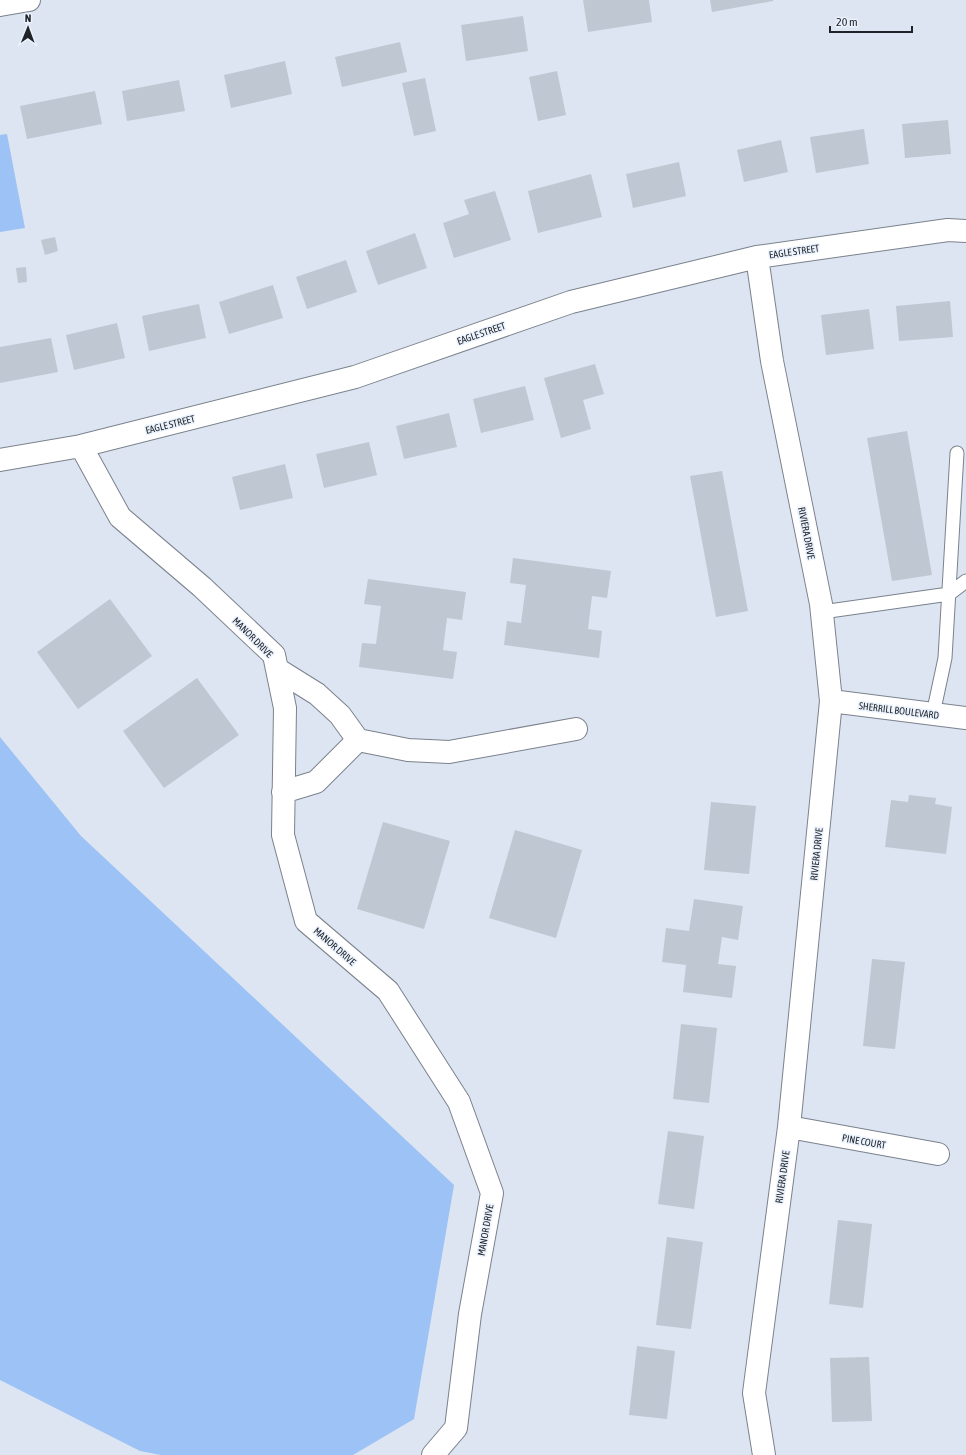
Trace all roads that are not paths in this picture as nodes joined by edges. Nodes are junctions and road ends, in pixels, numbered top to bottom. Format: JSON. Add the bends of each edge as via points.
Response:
{"nodes":[{"id":1,"x":29,"y":0,"type":"edge"},
{"id":2,"x":0,"y":5,"type":"edge"},
{"id":3,"x":966,"y":231,"type":"edge"},
{"id":4,"x":757,"y":257,"type":"junction"},
{"id":5,"x":81,"y":446,"type":"junction"},
{"id":6,"x":958,"y":453,"type":"dead end"},
{"id":7,"x":0,"y":460,"type":"edge"},
{"id":8,"x":966,"y":580,"type":"edge"},
{"id":9,"x":949,"y":594,"type":"junction"},
{"id":10,"x":822,"y":612,"type":"junction"},
{"id":11,"x":277,"y":669,"type":"junction"},
{"id":12,"x":831,"y":701,"type":"junction"},
{"id":13,"x":933,"y":714,"type":"junction"},
{"id":14,"x":966,"y":718,"type":"edge"},
{"id":15,"x":576,"y":729,"type":"dead end"},
{"id":16,"x":358,"y":740,"type":"junction"},
{"id":17,"x":283,"y":792,"type":"junction"},
{"id":18,"x":789,"y":1128,"type":"junction"},
{"id":19,"x":938,"y":1154,"type":"dead end"},
{"id":20,"x":433,"y":1455,"type":"edge"},
{"id":21,"x":764,"y":1455,"type":"edge"}],
"edges":[{"from":1,"to":2,"type":"street"},
{"from":3,"to":4,"type":"street","name":"EAGLE STREET","via":[[948,230]]},
{"from":4,"to":5,"type":"street","name":"EAGLE STREET","via":[[571,302],[355,377]]},
{"from":4,"to":10,"type":"street","name":"RIVIERA DRIVE","via":[[772,361]]},
{"from":5,"to":7,"type":"street","name":"EAGLE STREET"},
{"from":5,"to":11,"type":"street","name":"MANOR DRIVE","via":[[120,517],[202,587],[274,655]]},
{"from":6,"to":9,"type":"lane"},
{"from":8,"to":9,"type":"lane"},
{"from":9,"to":10,"type":"lane"},
{"from":9,"to":13,"type":"lane","via":[[945,658]]},
{"from":10,"to":12,"type":"street","name":"RIVIERA DRIVE"},
{"from":11,"to":16,"type":"street","via":[[317,694],[340,715]]},
{"from":11,"to":17,"type":"street","name":"MANOR DRIVE","via":[[285,708]]},
{"from":12,"to":13,"type":"street","name":"SHERRILL BOULEVARD"},
{"from":12,"to":18,"type":"street","name":"RIVIERA DRIVE"},
{"from":13,"to":14,"type":"street","name":"SHERRILL BOULEVARD"},
{"from":15,"to":16,"type":"street","via":[[448,752],[408,750]]},
{"from":16,"to":17,"type":"street","via":[[316,782]]},
{"from":17,"to":20,"type":"street","name":"MANOR DRIVE","via":[[283,835],[306,921],[388,991],[459,1102],[492,1193],[470,1314],[456,1428]]},
{"from":18,"to":19,"type":"street","name":"PINE COURT"},
{"from":18,"to":21,"type":"street","name":"RIVIERA DRIVE","via":[[754,1393]]}]}
